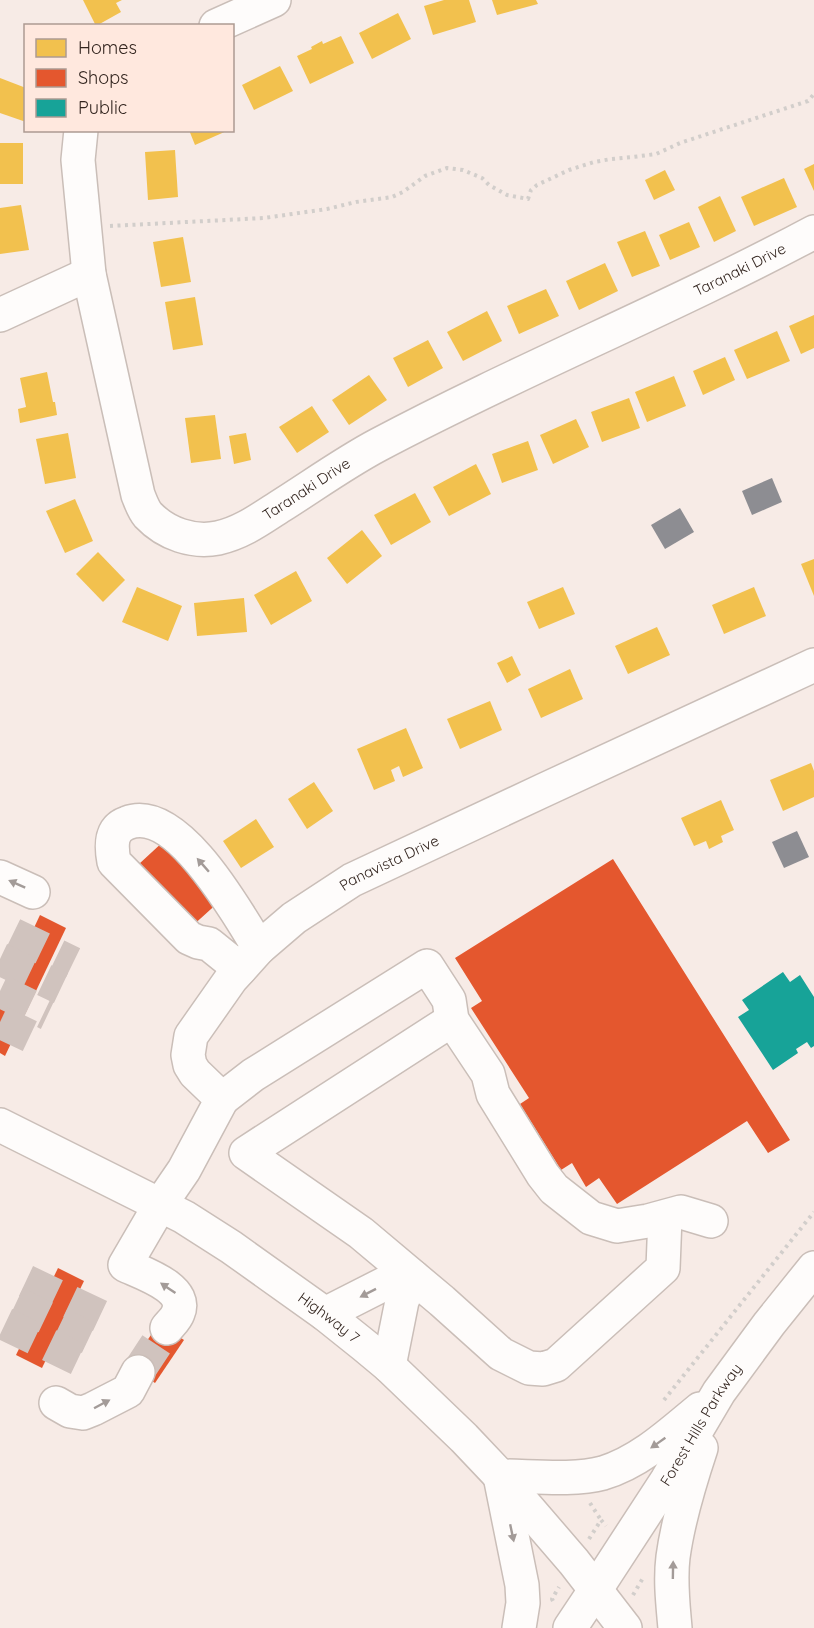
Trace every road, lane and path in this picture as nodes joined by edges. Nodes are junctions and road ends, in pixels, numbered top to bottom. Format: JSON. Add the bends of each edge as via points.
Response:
{"nodes":[{"id":1,"x":274,"y":0,"type":"edge"},
{"id":2,"x":220,"y":24,"type":"edge"},
{"id":3,"x":814,"y":94,"type":"edge"},
{"id":4,"x":81,"y":132,"type":"edge"},
{"id":5,"x":86,"y":228,"type":"junction"},
{"id":6,"x":814,"y":232,"type":"edge"},
{"id":7,"x":89,"y":274,"type":"junction"},
{"id":8,"x":0,"y":315,"type":"edge"},
{"id":9,"x":814,"y":665,"type":"edge"},
{"id":10,"x":0,"y":877,"type":"edge"},
{"id":11,"x":33,"y":892,"type":"dead end"},
{"id":12,"x":234,"y":907,"type":"junction"},
{"id":13,"x":198,"y":942,"type":"junction"},
{"id":14,"x":250,"y":959,"type":"junction"},
{"id":15,"x":452,"y":1020,"type":"junction"},
{"id":16,"x":222,"y":1099,"type":"junction"},
{"id":17,"x":0,"y":1125,"type":"edge"},
{"id":18,"x":160,"y":1205,"type":"junction"},
{"id":19,"x":814,"y":1212,"type":"edge"},
{"id":20,"x":665,"y":1217,"type":"junction"},
{"id":21,"x":711,"y":1221,"type":"dead end"},
{"id":22,"x":814,"y":1268,"type":"edge"},
{"id":23,"x":413,"y":1277,"type":"junction"},
{"id":24,"x":325,"y":1314,"type":"junction"},
{"id":25,"x":167,"y":1329,"type":"tunnel mouth"},
{"id":26,"x":389,"y":1366,"type":"junction"},
{"id":27,"x":138,"y":1372,"type":"tunnel mouth"},
{"id":28,"x":719,"y":1392,"type":"junction"},
{"id":29,"x":662,"y":1402,"type":"dead end"},
{"id":30,"x":56,"y":1403,"type":"dead end"},
{"id":31,"x":500,"y":1476,"type":"junction"},
{"id":32,"x":596,"y":1589,"type":"junction"},
{"id":33,"x":519,"y":1628,"type":"edge"},
{"id":34,"x":570,"y":1628,"type":"edge"},
{"id":35,"x":625,"y":1628,"type":"edge"},
{"id":36,"x":675,"y":1628,"type":"edge"}],
"edges":[{"from":1,"to":2,"type":"main road"},
{"from":3,"to":5,"type":"path","via":[[808,100],[656,154],[594,162],[569,170],[537,185],[528,199],[507,195],[463,170],[447,168],[425,176],[392,197],[327,209],[264,218]]},
{"from":4,"to":5,"type":"main road","name":"Taranaki Drive","via":[[78,160]]},
{"from":5,"to":7,"type":"main road","name":"Taranaki Drive"},
{"from":6,"to":7,"type":"main road","name":"Taranaki Drive","via":[[384,441],[244,529],[231,535],[195,540],[173,533],[148,514],[138,495]]},
{"from":7,"to":8,"type":"main road"},
{"from":9,"to":14,"type":"main road","name":"Panavista Drive","via":[[352,880],[294,918]]},
{"from":11,"to":10,"type":"main road","one_way":true},
{"from":12,"to":13,"type":"main road"},
{"from":12,"to":13,"type":"main road","one_way":true,"via":[[203,864],[167,829],[149,821],[133,820],[123,825],[114,834],[111,846],[114,862],[189,938]]},
{"from":12,"to":14,"type":"main road"},
{"from":13,"to":14,"type":"main road"},
{"from":14,"to":16,"type":"main road","name":"Panavista Drive","via":[[196,1028],[188,1045],[195,1073]]},
{"from":15,"to":16,"type":"main road","via":[[449,1000],[427,966],[253,1075]]},
{"from":15,"to":20,"type":"main road","via":[[488,1074],[493,1094],[554,1189],[591,1218],[617,1226]]},
{"from":15,"to":23,"type":"main road","via":[[246,1153],[361,1233]]},
{"from":16,"to":18,"type":"main road","via":[[184,1170]]},
{"from":17,"to":18,"type":"main road","name":"Highway 7"},
{"from":18,"to":24,"type":"main road","name":"Highway 7","via":[[231,1247]]},
{"from":25,"to":18,"type":"main road","one_way":true,"via":[[178,1313],[177,1293],[125,1266]]},
{"from":19,"to":29,"type":"path"},
{"from":20,"to":21,"type":"main road","via":[[681,1212]]},
{"from":20,"to":23,"type":"main road","via":[[663,1268],[556,1365],[543,1370],[529,1368],[501,1354]]},
{"from":22,"to":28,"type":"main road","name":"Forest Hills Parkway"},
{"from":23,"to":24,"type":"main road","one_way":true,"via":[[386,1283]]},
{"from":23,"to":26,"type":"main road","via":[[402,1302]]},
{"from":24,"to":26,"type":"main road","name":"Highway 7"},
{"from":26,"to":31,"type":"main road","name":"Highway 7"},
{"from":30,"to":27,"type":"main road","one_way":true,"via":[[83,1413],[128,1391]]},
{"from":28,"to":31,"type":"main road","one_way":true,"via":[[660,1442],[621,1466],[580,1476]]},
{"from":28,"to":32,"type":"main road","name":"Forest Hills Parkway"},
{"from":36,"to":28,"type":"main road","one_way":true,"via":[[673,1559],[682,1506]]},
{"from":31,"to":32,"type":"main road","name":"Highway 7"},
{"from":31,"to":33,"type":"main road","one_way":true,"via":[[522,1585]]},
{"from":32,"to":34,"type":"main road","name":"Forest Hills Parkway"},
{"from":32,"to":35,"type":"main road","name":"Highway 7"}]}
